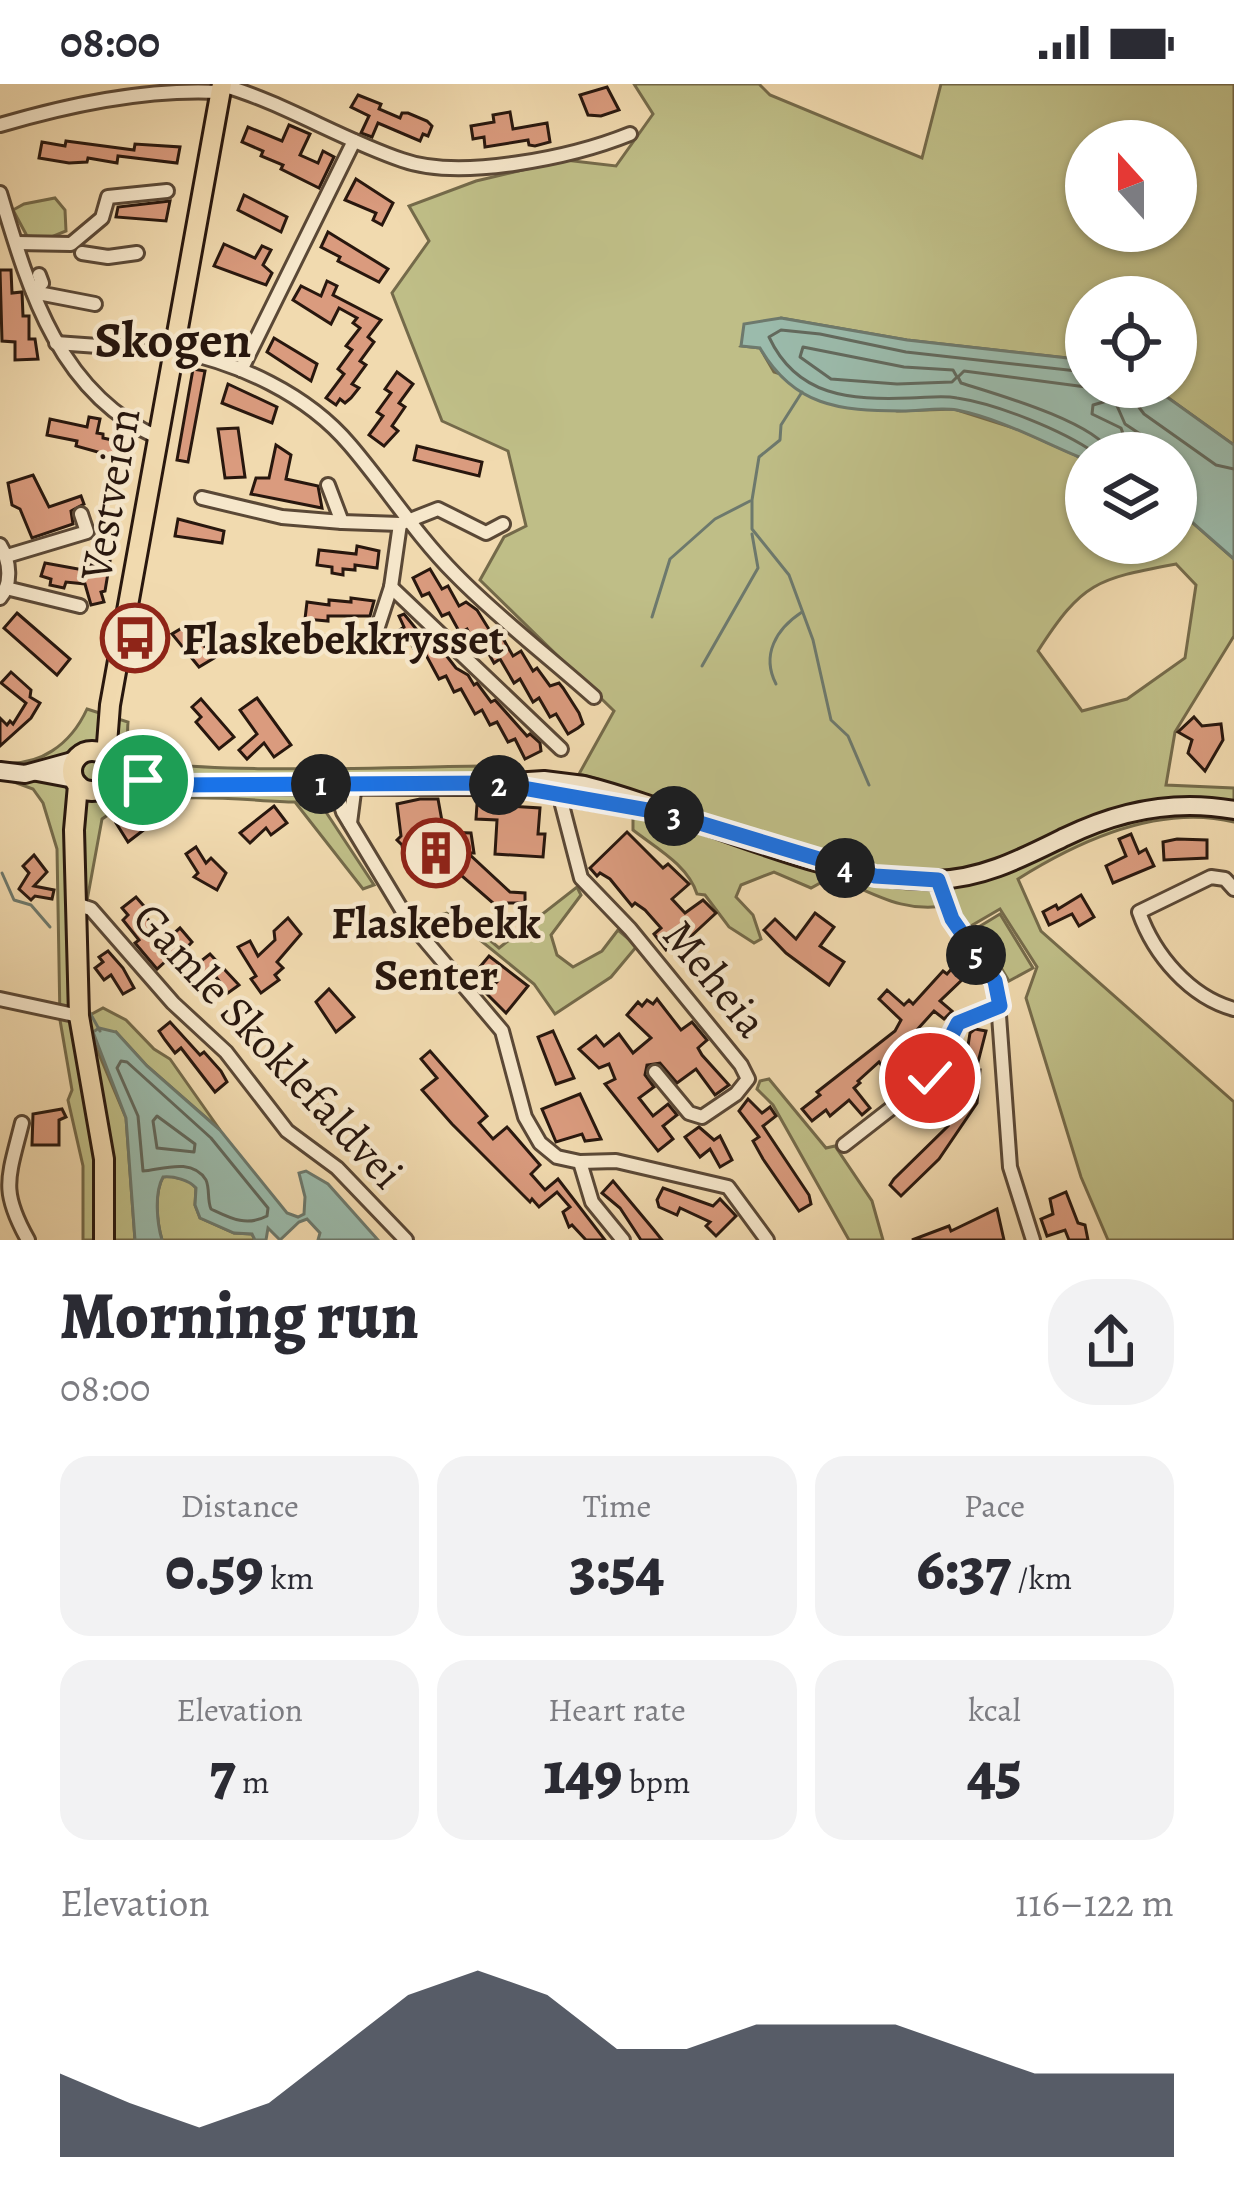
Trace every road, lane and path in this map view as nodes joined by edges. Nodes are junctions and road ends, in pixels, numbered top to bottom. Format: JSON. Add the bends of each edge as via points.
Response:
{"nodes":[{"id":1,"x":221,"y":87,"type":"edge"},
{"id":2,"x":0,"y":125,"type":"edge"},
{"id":3,"x":630,"y":134,"type":"dead end"},
{"id":4,"x":354,"y":141,"type":"junction"},
{"id":5,"x":167,"y":191,"type":"dead end"},
{"id":6,"x":0,"y":193,"type":"edge"},
{"id":7,"x":16,"y":243,"type":"junction"},
{"id":8,"x":76,"y":249,"type":"junction"},
{"id":9,"x":137,"y":253,"type":"dead end"},
{"id":10,"x":39,"y":275,"type":"dead end"},
{"id":11,"x":33,"y":292,"type":"junction"},
{"id":12,"x":95,"y":304,"type":"dead end"},
{"id":13,"x":56,"y":343,"type":"junction"},
{"id":14,"x":140,"y":349,"type":"dead end"},
{"id":15,"x":174,"y":350,"type":"junction"},
{"id":16,"x":241,"y":370,"type":"junction"},
{"id":17,"x":159,"y":439,"type":"junction"},
{"id":18,"x":328,"y":485,"type":"dead end"},
{"id":19,"x":202,"y":498,"type":"dead end"},
{"id":20,"x":81,"y":514,"type":"dead end"},
{"id":21,"x":342,"y":522,"type":"junction"},
{"id":22,"x":404,"y":523,"type":"junction"},
{"id":23,"x":503,"y":524,"type":"dead end"},
{"id":24,"x":4,"y":551,"type":"edge"},
{"id":25,"x":391,"y":587,"type":"junction"},
{"id":26,"x":3,"y":593,"type":"edge"},
{"id":27,"x":80,"y":605,"type":"dead end"},
{"id":28,"x":328,"y":642,"type":"dead end"},
{"id":29,"x":594,"y":697,"type":"dead end"},
{"id":30,"x":561,"y":749,"type":"dead end"},
{"id":31,"x":0,"y":771,"type":"edge"},
{"id":32,"x":92,"y":772,"type":"junction"},
{"id":33,"x":334,"y":784,"type":"junction"},
{"id":34,"x":355,"y":784,"type":"junction"},
{"id":35,"x":568,"y":790,"type":"junction"},
{"id":36,"x":1234,"y":810,"type":"edge"},
{"id":37,"x":350,"y":825,"type":"junction"},
{"id":38,"x":938,"y":880,"type":"junction"},
{"id":39,"x":1234,"y":889,"type":"edge"},
{"id":40,"x":76,"y":904,"type":"junction"},
{"id":41,"x":0,"y":999,"type":"edge"},
{"id":42,"x":1000,"y":1006,"type":"junction"},
{"id":43,"x":1234,"y":1009,"type":"edge"},
{"id":44,"x":79,"y":1016,"type":"junction"},
{"id":45,"x":655,"y":1072,"type":"dead end"},
{"id":46,"x":22,"y":1124,"type":"dead end"},
{"id":47,"x":844,"y":1144,"type":"dead end"},
{"id":48,"x":580,"y":1162,"type":"junction"},
{"id":49,"x":28,"y":1240,"type":"edge"},
{"id":50,"x":104,"y":1240,"type":"edge"},
{"id":51,"x":406,"y":1240,"type":"edge"},
{"id":52,"x":623,"y":1240,"type":"edge"},
{"id":53,"x":766,"y":1240,"type":"edge"},
{"id":54,"x":1034,"y":1240,"type":"edge"}],
"edges":[{"from":1,"to":2,"type":"street","via":[[150,93]]},
{"from":1,"to":4,"type":"street"},
{"from":1,"to":15,"type":"main road","name":"Vestveien"},
{"from":3,"to":4,"type":"street","via":[[551,156],[450,168],[406,162]]},
{"from":4,"to":16,"type":"street"},
{"from":5,"to":8,"type":"street","via":[[107,197],[102,218],[88,230],[89,248]]},
{"from":6,"to":7,"type":"street"},
{"from":7,"to":8,"type":"street"},
{"from":7,"to":11,"type":"street"},
{"from":8,"to":9,"type":"street"},
{"from":10,"to":11,"type":"street"},
{"from":11,"to":12,"type":"street"},
{"from":11,"to":13,"type":"street"},
{"from":13,"to":14,"type":"street"},
{"from":13,"to":17,"type":"street","via":[[99,400]]},
{"from":15,"to":16,"type":"street"},
{"from":15,"to":17,"type":"main road","name":"Vestveien"},
{"from":16,"to":22,"type":"street","via":[[316,413],[347,441]]},
{"from":17,"to":32,"type":"main road","name":"Vestveien"},
{"from":18,"to":21,"type":"street"},
{"from":19,"to":21,"type":"street"},
{"from":20,"to":24,"type":"street","via":[[87,532]]},
{"from":21,"to":22,"type":"street"},
{"from":22,"to":23,"type":"street","via":[[438,509],[486,532]]},
{"from":22,"to":25,"type":"street"},
{"from":22,"to":29,"type":"street"},
{"from":24,"to":26,"type":"street"},
{"from":25,"to":28,"type":"street","via":[[374,638]]},
{"from":25,"to":30,"type":"street"},
{"from":26,"to":27,"type":"street"},
{"from":31,"to":32,"type":"main road"},
{"from":32,"to":33,"type":"main road","via":[[134,788]]},
{"from":32,"to":40,"type":"main road","name":"Vestveien","via":[[76,845]]},
{"from":33,"to":34,"type":"main road"},
{"from":33,"to":37,"type":"street"},
{"from":34,"to":35,"type":"main road"},
{"from":34,"to":37,"type":"street"},
{"from":35,"to":38,"type":"main road","via":[[875,876]]},
{"from":35,"to":45,"type":"street","name":"Meheia","via":[[584,883],[748,1079],[702,1117],[689,1113]]},
{"from":36,"to":38,"type":"main road","via":[[1177,806],[1117,816],[997,868]]},
{"from":37,"to":48,"type":"street","via":[[422,939],[502,1030],[535,1137],[557,1157]]},
{"from":38,"to":42,"type":"street","via":[[952,919],[995,981]]},
{"from":39,"to":43,"type":"street","via":[[1211,877],[1139,912],[1183,981]]},
{"from":40,"to":44,"type":"main road","name":"Vestveien"},
{"from":40,"to":51,"type":"street","name":"Gamle Skoklefaldvei","via":[[91,909],[172,1003],[211,1034],[287,1131],[337,1168]]},
{"from":41,"to":44,"type":"street"},
{"from":42,"to":47,"type":"street","via":[[958,1023],[930,1078]]},
{"from":42,"to":54,"type":"street","via":[[1010,1167]]},
{"from":44,"to":50,"type":"main road","name":"Vestveien","via":[[104,1160]]},
{"from":46,"to":49,"type":"street","via":[[2,1198]]},
{"from":48,"to":52,"type":"street","via":[[592,1202]]},
{"from":48,"to":53,"type":"street","via":[[616,1161],[728,1187]]}]}
